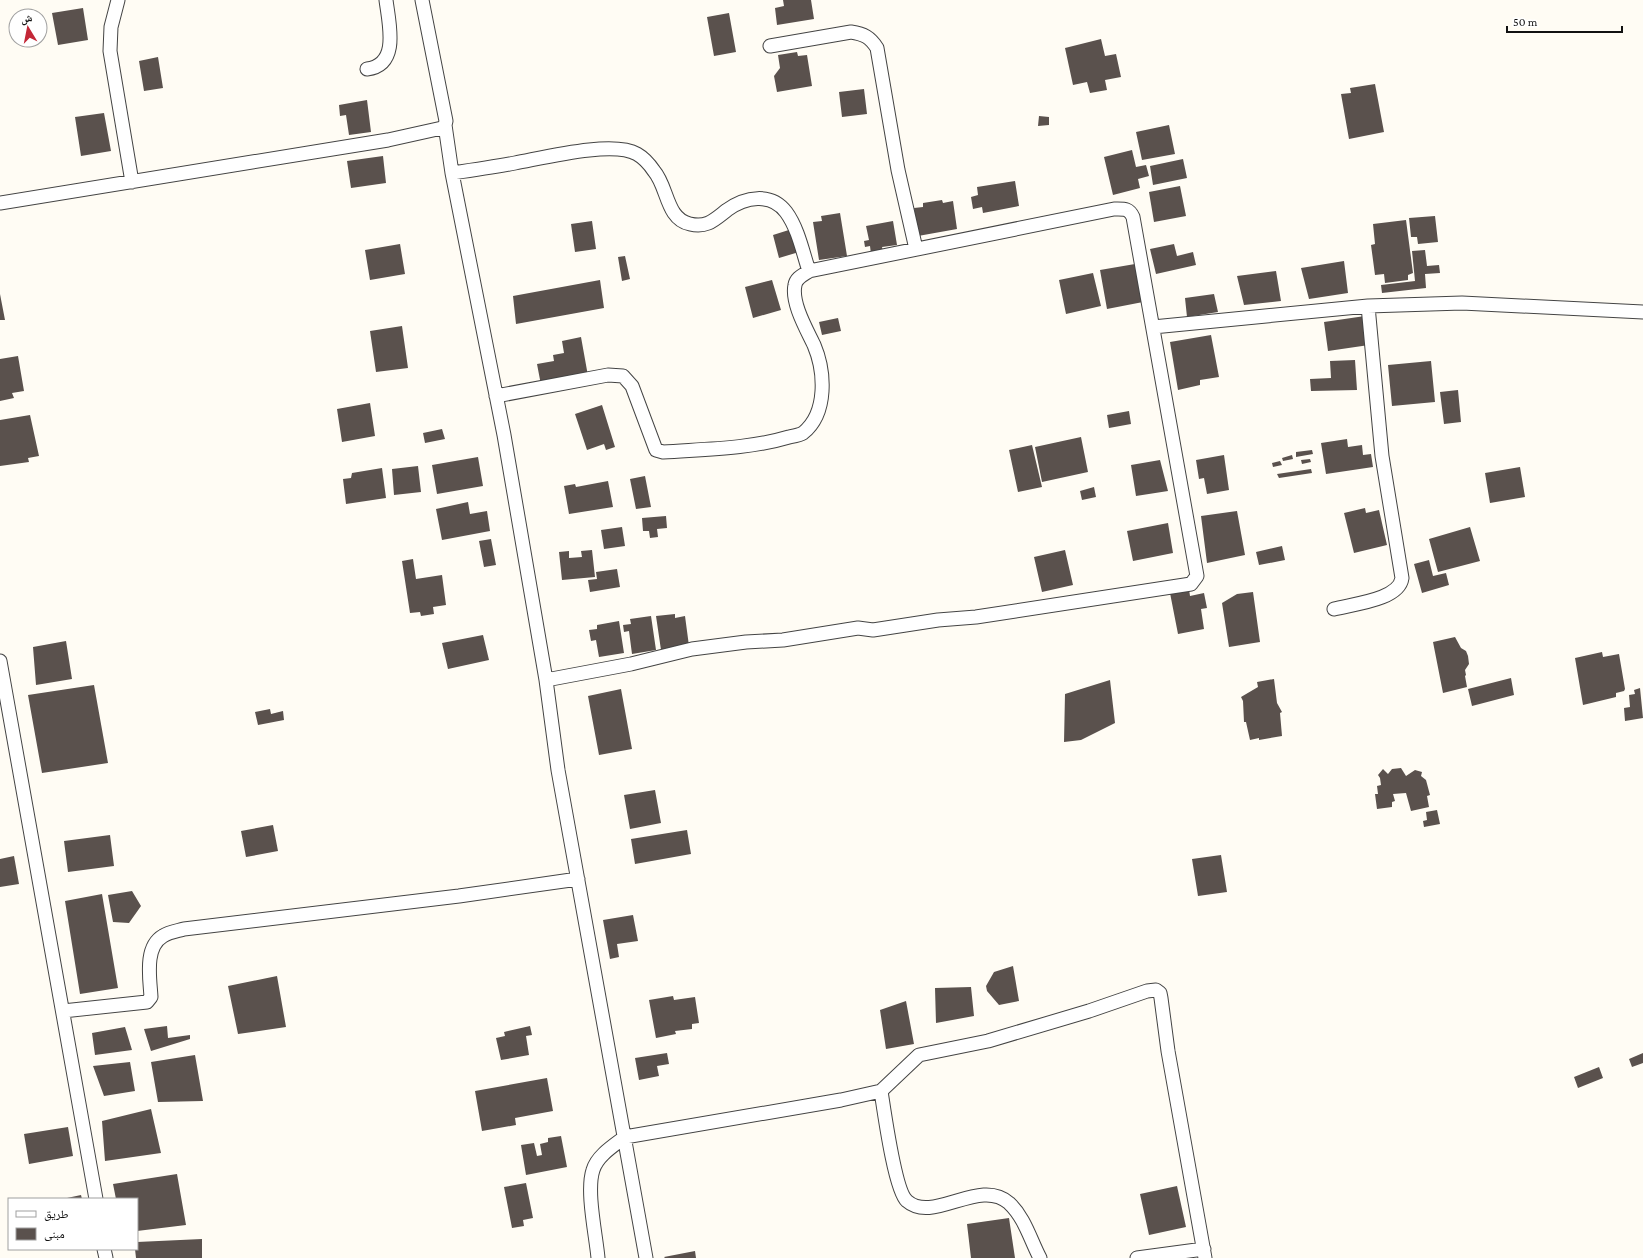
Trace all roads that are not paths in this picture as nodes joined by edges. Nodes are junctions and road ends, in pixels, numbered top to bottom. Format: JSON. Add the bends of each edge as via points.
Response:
{"nodes":[{"id":1,"x":118,"y":0,"type":"edge"},
{"id":2,"x":386,"y":0,"type":"edge"},
{"id":3,"x":422,"y":0,"type":"edge"},
{"id":4,"x":770,"y":46,"type":"dead end"},
{"id":5,"x":367,"y":69,"type":"dead end"},
{"id":6,"x":445,"y":125,"type":"junction"},
{"id":7,"x":452,"y":173,"type":"junction"},
{"id":8,"x":132,"y":182,"type":"junction"},
{"id":9,"x":0,"y":203,"type":"edge"},
{"id":10,"x":916,"y":249,"type":"junction"},
{"id":11,"x":809,"y":271,"type":"junction"},
{"id":12,"x":1368,"y":306,"type":"junction"},
{"id":13,"x":1643,"y":312,"type":"edge"},
{"id":14,"x":1153,"y":327,"type":"junction"},
{"id":15,"x":496,"y":396,"type":"junction"},
{"id":16,"x":1334,"y":609,"type":"dead end"},
{"id":17,"x":0,"y":661,"type":"edge"},
{"id":18,"x":546,"y":680,"type":"junction"},
{"id":19,"x":578,"y":880,"type":"junction"},
{"id":20,"x":64,"y":1011,"type":"junction"},
{"id":21,"x":881,"y":1091,"type":"junction"},
{"id":22,"x":624,"y":1137,"type":"junction"},
{"id":23,"x":96,"y":1198,"type":"edge"},
{"id":24,"x":1204,"y":1254,"type":"edge"},
{"id":25,"x":598,"y":1258,"type":"edge"},
{"id":26,"x":646,"y":1258,"type":"edge"},
{"id":27,"x":1040,"y":1258,"type":"edge"},
{"id":28,"x":1137,"y":1258,"type":"edge"}],
"edges":[{"from":1,"to":8,"type":"street","via":[[111,27],[110,51]]},
{"from":2,"to":5,"type":"street","via":[[389,51],[380,66]]},
{"from":3,"to":6,"type":"street"},
{"from":4,"to":10,"type":"street","via":[[851,32],[864,34],[872,39],[877,48],[898,170]]},
{"from":6,"to":7,"type":"street"},
{"from":6,"to":8,"type":"street","via":[[388,140]]},
{"from":7,"to":11,"type":"street","via":[[576,152],[627,151],[637,154],[648,163],[658,175],[673,214],[688,224],[702,226],[712,222],[740,202],[755,198],[773,201],[786,212]]},
{"from":7,"to":15,"type":"street"},
{"from":8,"to":9,"type":"street"},
{"from":10,"to":11,"type":"street"},
{"from":10,"to":14,"type":"street","via":[[1125,208],[1133,217]]},
{"from":11,"to":15,"type":"street","via":[[800,276],[795,285],[796,297],[821,370],[822,400],[815,419],[803,434],[770,443],[663,452],[656,450],[632,386],[623,376],[608,375]]},
{"from":12,"to":13,"type":"street","via":[[1462,303]]},
{"from":12,"to":14,"type":"street"},
{"from":12,"to":16,"type":"street","via":[[1382,456],[1402,578],[1397,590],[1385,597]]},
{"from":14,"to":18,"type":"street","via":[[1197,576],[1191,584],[976,617],[874,630],[858,628],[782,640],[692,649],[631,664]]},
{"from":15,"to":18,"type":"street"},
{"from":17,"to":20,"type":"street"},
{"from":18,"to":19,"type":"street","via":[[558,770]]},
{"from":19,"to":20,"type":"street","via":[[184,929],[163,936],[154,943],[150,956],[151,997],[147,1002]]},
{"from":19,"to":22,"type":"street"},
{"from":20,"to":23,"type":"street"},
{"from":21,"to":22,"type":"street"},
{"from":21,"to":24,"type":"street","via":[[919,1055],[988,1041],[1156,990],[1161,998]]},
{"from":21,"to":27,"type":"street","via":[[899,1185],[907,1201],[916,1206],[929,1208],[981,1195],[1002,1198],[1024,1221]]},
{"from":22,"to":25,"type":"street","via":[[603,1154],[593,1168],[590,1185]]},
{"from":22,"to":26,"type":"street"},
{"from":24,"to":28,"type":"street"}]}
